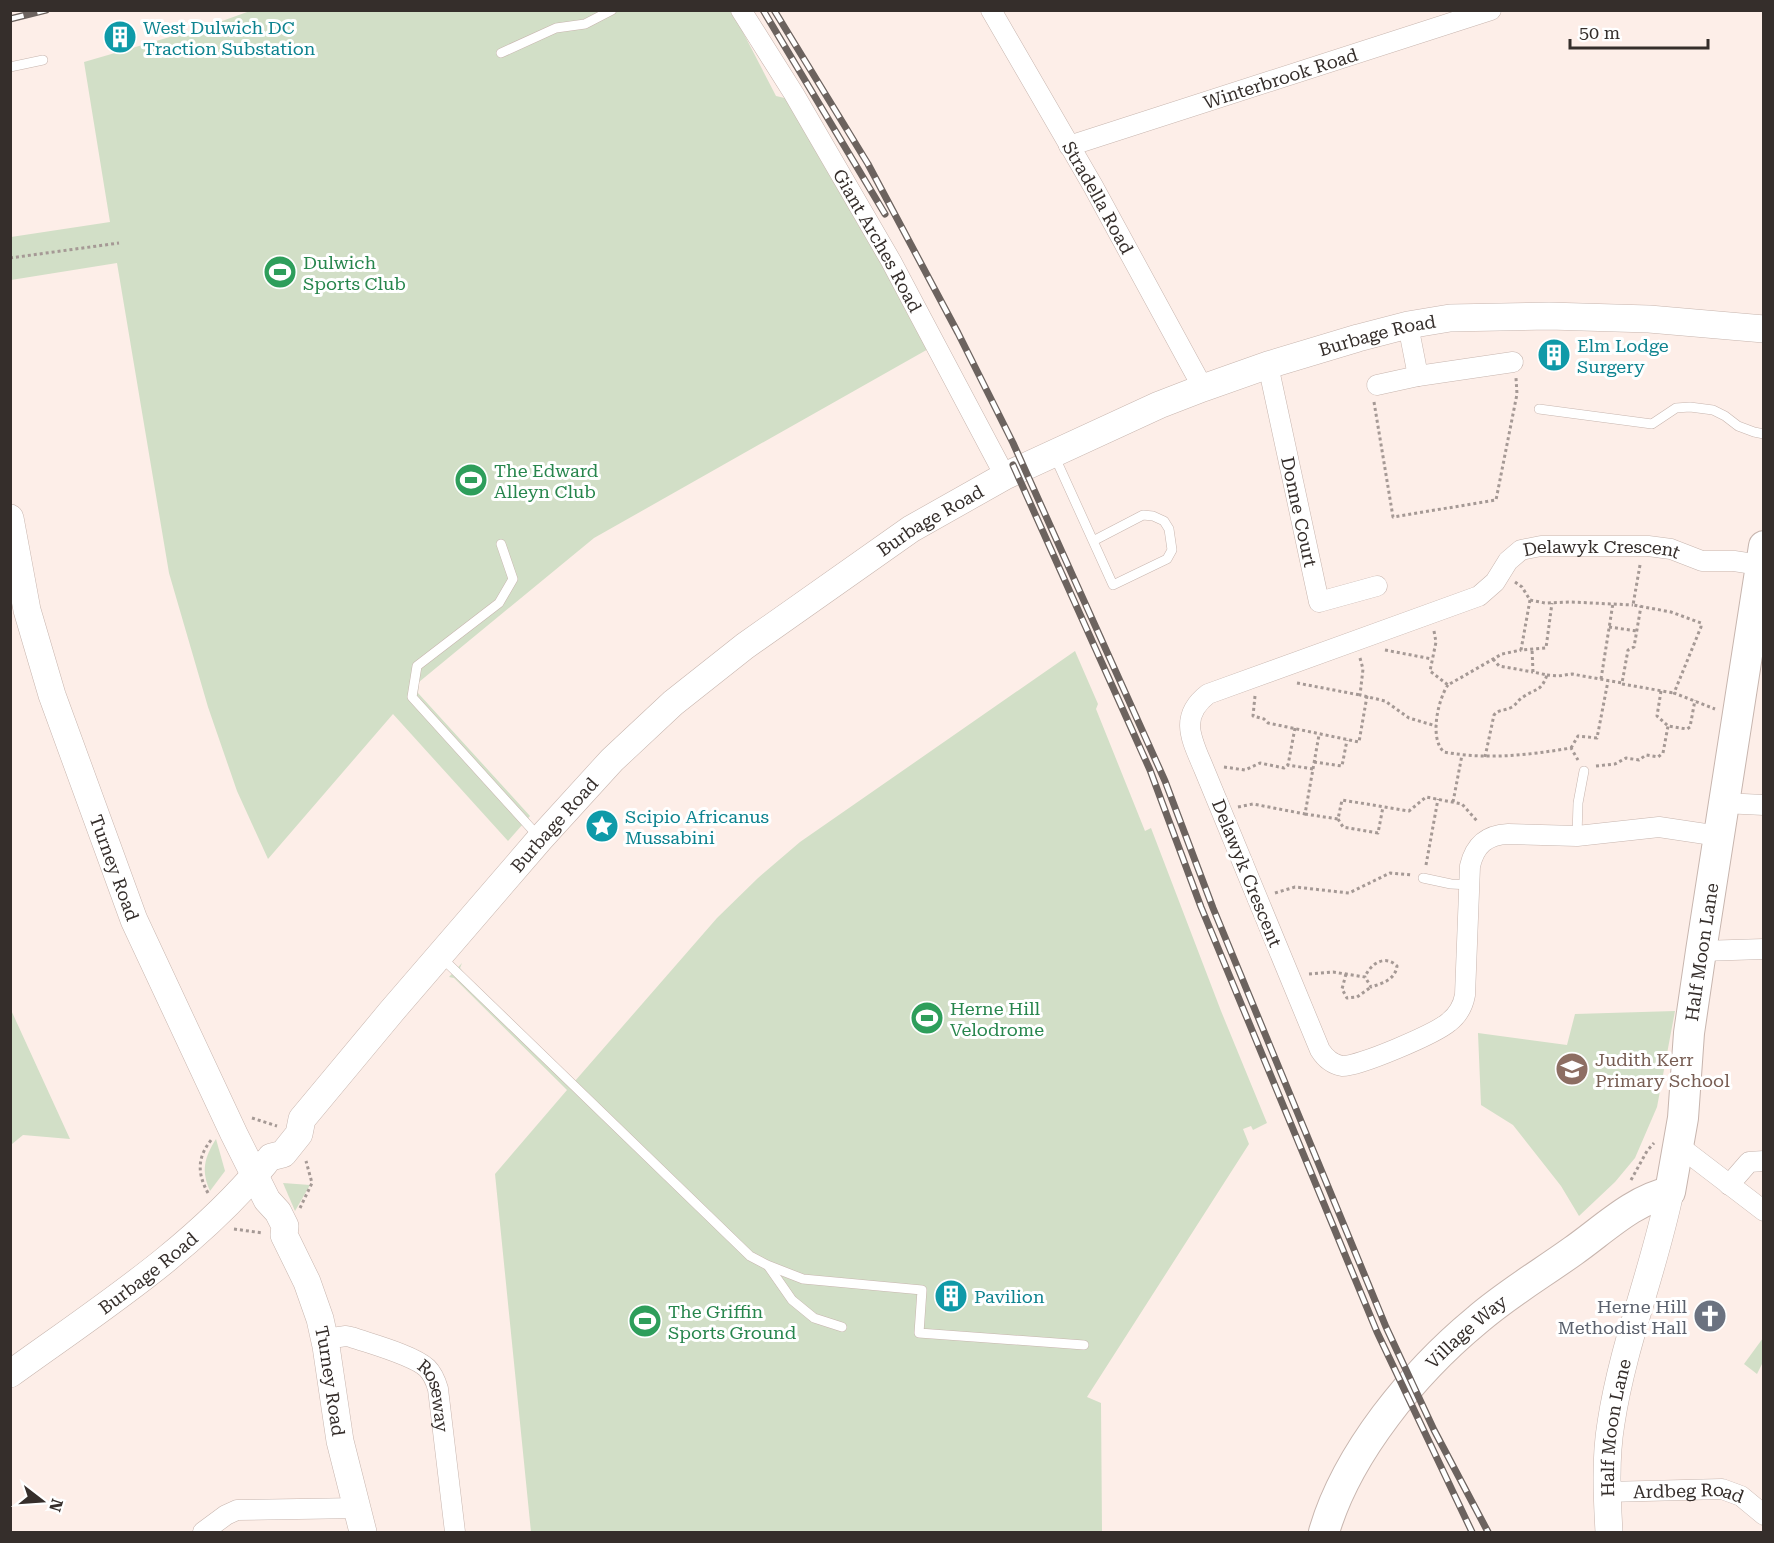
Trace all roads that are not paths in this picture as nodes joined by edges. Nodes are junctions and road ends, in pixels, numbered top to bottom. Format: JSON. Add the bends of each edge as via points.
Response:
{"nodes":[{"id":1,"x":612,"y":10,"type":"edge"},
{"id":2,"x":741,"y":10,"type":"edge"},
{"id":3,"x":991,"y":10,"type":"edge"},
{"id":4,"x":1491,"y":10,"type":"edge"},
{"id":5,"x":501,"y":53,"type":"dead end"},
{"id":6,"x":43,"y":60,"type":"dead end"},
{"id":7,"x":10,"y":68,"type":"edge"},
{"id":8,"x":1069,"y":146,"type":"junction"},
{"id":9,"x":1408,"y":325,"type":"junction"},
{"id":10,"x":1764,"y":329,"type":"edge"},
{"id":11,"x":1513,"y":362,"type":"road end"},
{"id":12,"x":1268,"y":364,"type":"junction"},
{"id":13,"x":1418,"y":376,"type":"junction"},
{"id":14,"x":1377,"y":385,"type":"road end"},
{"id":15,"x":1203,"y":388,"type":"junction"},
{"id":16,"x":1539,"y":409,"type":"dead end"},
{"id":17,"x":1764,"y":434,"type":"edge"},
{"id":18,"x":1053,"y":453,"type":"junction"},
{"id":19,"x":1005,"y":476,"type":"junction"},
{"id":20,"x":10,"y":518,"type":"edge"},
{"id":21,"x":1094,"y":541,"type":"junction"},
{"id":22,"x":501,"y":544,"type":"dead end"},
{"id":23,"x":1753,"y":557,"type":"edge"},
{"id":24,"x":1377,"y":586,"type":"dead end"},
{"id":25,"x":1584,"y":771,"type":"road end"},
{"id":26,"x":1724,"y":803,"type":"junction"},
{"id":27,"x":1764,"y":805,"type":"edge"},
{"id":28,"x":1577,"y":836,"type":"junction"},
{"id":29,"x":1719,"y":836,"type":"junction"},
{"id":30,"x":540,"y":839,"type":"junction"},
{"id":31,"x":1423,"y":878,"type":"road end"},
{"id":32,"x":1470,"y":885,"type":"junction"},
{"id":33,"x":1764,"y":949,"type":"edge"},
{"id":34,"x":1701,"y":951,"type":"junction"},
{"id":35,"x":439,"y":955,"type":"junction"},
{"id":36,"x":1679,"y":1146,"type":"junction"},
{"id":37,"x":1764,"y":1161,"type":"edge"},
{"id":38,"x":263,"y":1166,"type":"junction"},
{"id":39,"x":1729,"y":1185,"type":"junction"},
{"id":40,"x":1670,"y":1192,"type":"junction"},
{"id":41,"x":1764,"y":1211,"type":"edge"},
{"id":42,"x":768,"y":1265,"type":"junction"},
{"id":43,"x":842,"y":1327,"type":"dead end"},
{"id":44,"x":325,"y":1339,"type":"junction"},
{"id":45,"x":1084,"y":1345,"type":"dead end"},
{"id":46,"x":10,"y":1374,"type":"edge"},
{"id":47,"x":1607,"y":1492,"type":"junction"},
{"id":48,"x":1764,"y":1515,"type":"edge"},
{"id":49,"x":360,"y":1520,"type":"edge"},
{"id":50,"x":203,"y":1533,"type":"edge"},
{"id":51,"x":454,"y":1533,"type":"edge"},
{"id":52,"x":1324,"y":1533,"type":"edge"},
{"id":53,"x":1609,"y":1533,"type":"edge"}],
"edges":[{"from":1,"to":5,"type":"lane","via":[[585,24],[556,28]]},
{"from":2,"to":19,"type":"street","name":"Giant Arches Road","via":[[891,261]]},
{"from":3,"to":8,"type":"street","name":"Stradella Road"},
{"from":4,"to":8,"type":"street","name":"Winterbrook Road"},
{"from":6,"to":7,"type":"lane"},
{"from":8,"to":15,"type":"street","name":"Stradella Road"},
{"from":9,"to":10,"type":"street","name":"Burbage Road","via":[[1450,318],[1538,316],[1649,319]]},
{"from":9,"to":12,"type":"street","name":"Burbage Road"},
{"from":9,"to":13,"type":"street"},
{"from":11,"to":13,"type":"street"},
{"from":12,"to":15,"type":"street","name":"Burbage Road"},
{"from":12,"to":24,"type":"street","name":"Donne Court","via":[[1320,602]]},
{"from":13,"to":14,"type":"street"},
{"from":15,"to":18,"type":"street","name":"Burbage Road"},
{"from":16,"to":17,"type":"lane","via":[[1652,424],[1676,408],[1690,407],[1713,410],[1738,426]]},
{"from":18,"to":19,"type":"street","name":"Burbage Road"},
{"from":18,"to":21,"type":"lane"},
{"from":19,"to":30,"type":"street","name":"Burbage Road","via":[[911,529],[745,646],[673,703],[612,760]]},
{"from":20,"to":38,"type":"street","name":"Turney Road","via":[[27,610],[52,695],[134,921]]},
{"from":21,"to":21,"type":"lane","via":[[1113,585],[1167,560],[1172,550],[1169,529],[1164,521],[1153,516],[1143,515]]},
{"from":22,"to":30,"type":"lane","via":[[513,579],[499,603],[417,666],[412,697]]},
{"from":23,"to":26,"type":"main road","name":"Half Moon Lane"},
{"from":23,"to":32,"type":"street","name":"Delawyk Crescent","via":[[1702,561],[1671,549],[1639,546],[1541,546],[1521,550],[1479,596],[1208,693],[1196,706],[1190,731],[1325,1058],[1339,1066],[1360,1063],[1436,1031],[1455,1017],[1465,995]]},
{"from":25,"to":28,"type":"lane"},
{"from":26,"to":27,"type":"street"},
{"from":26,"to":29,"type":"main road","name":"Half Moon Lane"},
{"from":28,"to":29,"type":"street","via":[[1659,827]]},
{"from":28,"to":32,"type":"street","name":"Delawyk Crescent","via":[[1490,837],[1475,851]]},
{"from":29,"to":34,"type":"main road","name":"Half Moon Lane"},
{"from":30,"to":35,"type":"street","name":"Burbage Road"},
{"from":31,"to":32,"type":"lane"},
{"from":33,"to":34,"type":"street"},
{"from":34,"to":36,"type":"main road","name":"Half Moon Lane"},
{"from":35,"to":38,"type":"street","name":"Burbage Road","via":[[290,1124],[299,1134],[283,1154]]},
{"from":35,"to":42,"type":"lane","via":[[738,1245]]},
{"from":36,"to":39,"type":"street"},
{"from":36,"to":40,"type":"main road","name":"Half Moon Lane"},
{"from":37,"to":39,"type":"street","via":[[1749,1162]]},
{"from":38,"to":44,"type":"street","name":"Turney Road","via":[[266,1219],[307,1282]]},
{"from":38,"to":46,"type":"street","name":"Burbage Road","via":[[220,1214],[162,1263]]},
{"from":39,"to":41,"type":"street"},
{"from":40,"to":47,"type":"street","name":"Half Moon Lane","via":[[1634,1320],[1611,1423]]},
{"from":40,"to":52,"type":"main road","name":"Village Way","via":[[1655,1196],[1611,1222],[1477,1319],[1429,1365],[1394,1406],[1359,1457]]},
{"from":42,"to":43,"type":"lane","via":[[792,1300],[814,1318]]},
{"from":42,"to":45,"type":"lane","via":[[803,1279],[922,1290],[919,1333]]},
{"from":44,"to":49,"type":"street","name":"Turney Road","via":[[337,1429]]},
{"from":44,"to":51,"type":"street","name":"Roseway","via":[[351,1337],[411,1359],[431,1372],[438,1389]]},
{"from":47,"to":48,"type":"street","name":"Ardbeg Road","via":[[1722,1489],[1741,1496]]},
{"from":47,"to":53,"type":"street","name":"Half Moon Lane"},
{"from":49,"to":50,"type":"street","via":[[237,1510]]}]}
